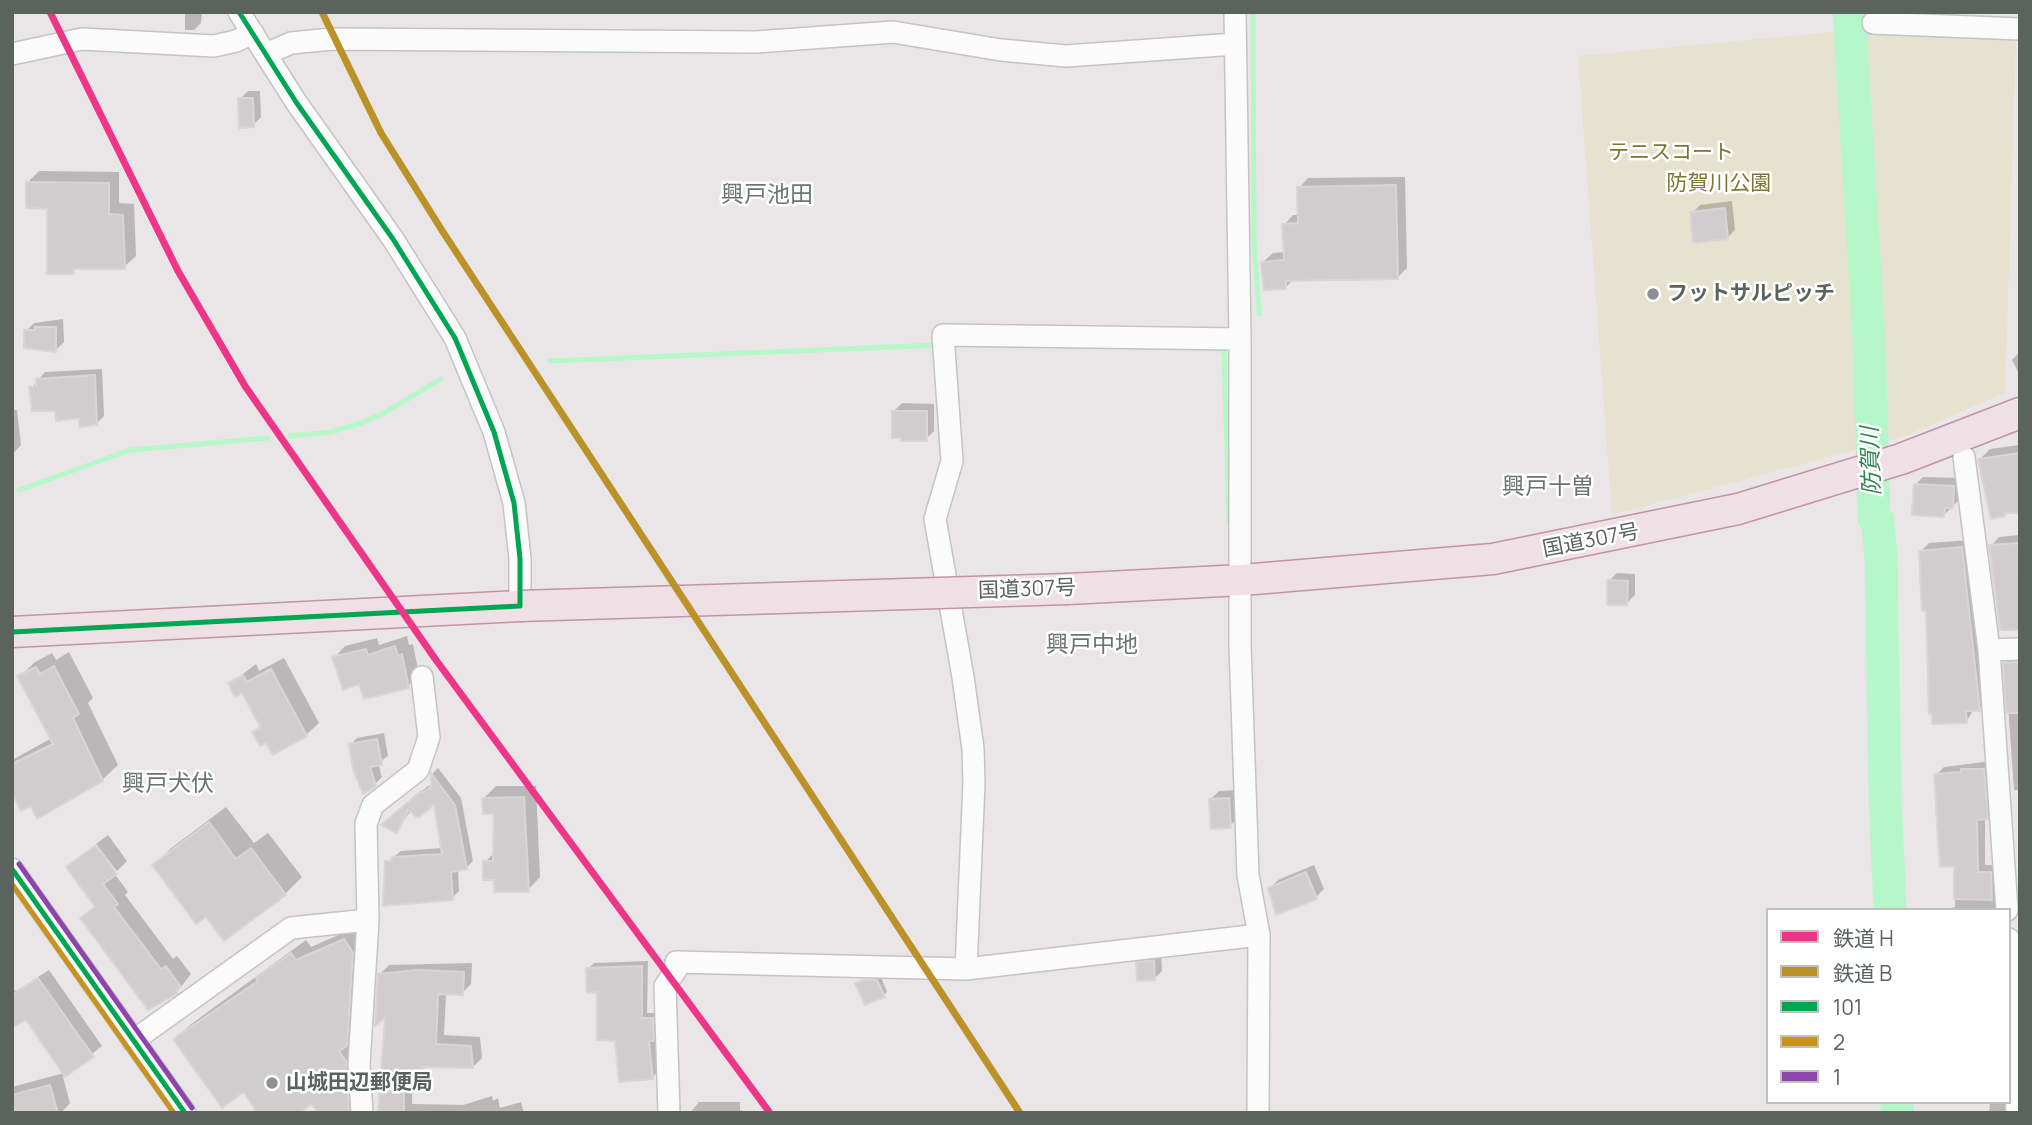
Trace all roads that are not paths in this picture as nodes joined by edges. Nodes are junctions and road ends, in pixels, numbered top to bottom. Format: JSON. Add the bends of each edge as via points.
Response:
{"nodes":[{"id":1,"x":239,"y":12,"type":"edge"},
{"id":2,"x":1235,"y":12,"type":"edge"},
{"id":3,"x":1873,"y":23,"type":"dead end"},
{"id":4,"x":2016,"y":23,"type":"edge"},
{"id":5,"x":253,"y":33,"type":"junction"},
{"id":6,"x":1235,"y":44,"type":"junction"},
{"id":7,"x":12,"y":54,"type":"edge"},
{"id":8,"x":266,"y":54,"type":"junction"},
{"id":9,"x":1240,"y":339,"type":"junction"},
{"id":10,"x":2020,"y":414,"type":"edge"},
{"id":11,"x":1964,"y":457,"type":"dead end"},
{"id":12,"x":1242,"y":580,"type":"junction"},
{"id":13,"x":520,"y":606,"type":"junction"},
{"id":14,"x":76,"y":629,"type":"junction"},
{"id":15,"x":12,"y":632,"type":"edge"},
{"id":16,"x":12,"y":648,"type":"edge"},
{"id":17,"x":2020,"y":649,"type":"edge"},
{"id":18,"x":1989,"y":650,"type":"junction"},
{"id":19,"x":422,"y":677,"type":"dead end"},
{"id":20,"x":12,"y":869,"type":"edge"},
{"id":21,"x":2007,"y":908,"type":"edge"},
{"id":22,"x":368,"y":920,"type":"junction"},
{"id":23,"x":1259,"y":935,"type":"junction"},
{"id":24,"x":2011,"y":956,"type":"edge"},
{"id":25,"x":965,"y":969,"type":"junction"},
{"id":26,"x":2017,"y":1008,"type":"edge"},
{"id":27,"x":134,"y":1041,"type":"junction"},
{"id":28,"x":185,"y":1113,"type":"edge"},
{"id":29,"x":362,"y":1113,"type":"edge"},
{"id":30,"x":669,"y":1113,"type":"edge"},
{"id":31,"x":1258,"y":1113,"type":"edge"},
{"id":32,"x":2017,"y":1113,"type":"edge"}],
"edges":[{"from":1,"to":5,"type":"street"},
{"from":2,"to":6,"type":"street"},
{"from":3,"to":4,"type":"street"},
{"from":5,"to":7,"type":"street","via":[[214,46],[82,39]]},
{"from":5,"to":8,"type":"street"},
{"from":6,"to":8,"type":"street","via":[[1066,56],[893,32],[756,42],[332,39],[291,43]]},
{"from":6,"to":9,"type":"street"},
{"from":8,"to":13,"type":"street","via":[[455,338],[494,432],[514,503]]},
{"from":9,"to":12,"type":"street"},
{"from":9,"to":25,"type":"street","via":[[943,335],[952,461],[934,519],[963,677],[974,771]]},
{"from":10,"to":12,"type":"highway","name":"国道307号","via":[[1901,459],[1738,509],[1493,559]]},
{"from":11,"to":18,"type":"street"},
{"from":12,"to":13,"type":"highway","name":"国道307号","bridge":true},
{"from":12,"to":23,"type":"street","via":[[1248,875]]},
{"from":13,"to":14,"type":"highway","name":"国道307号"},
{"from":14,"to":15,"type":"highway","name":"国道307号"},
{"from":14,"to":16,"type":"street"},
{"from":17,"to":18,"type":"street"},
{"from":18,"to":21,"type":"street"},
{"from":19,"to":22,"type":"street","via":[[429,737],[418,770],[373,805],[366,824]]},
{"from":20,"to":27,"type":"street"},
{"from":22,"to":27,"type":"street","via":[[291,928]]},
{"from":22,"to":29,"type":"street","via":[[359,1065]]},
{"from":23,"to":25,"type":"street"},
{"from":23,"to":31,"type":"street"},
{"from":24,"to":26,"type":"street"},
{"from":25,"to":30,"type":"street","via":[[676,961],[676,970],[665,986]]},
{"from":26,"to":32,"type":"street"},
{"from":27,"to":28,"type":"street"}]}
